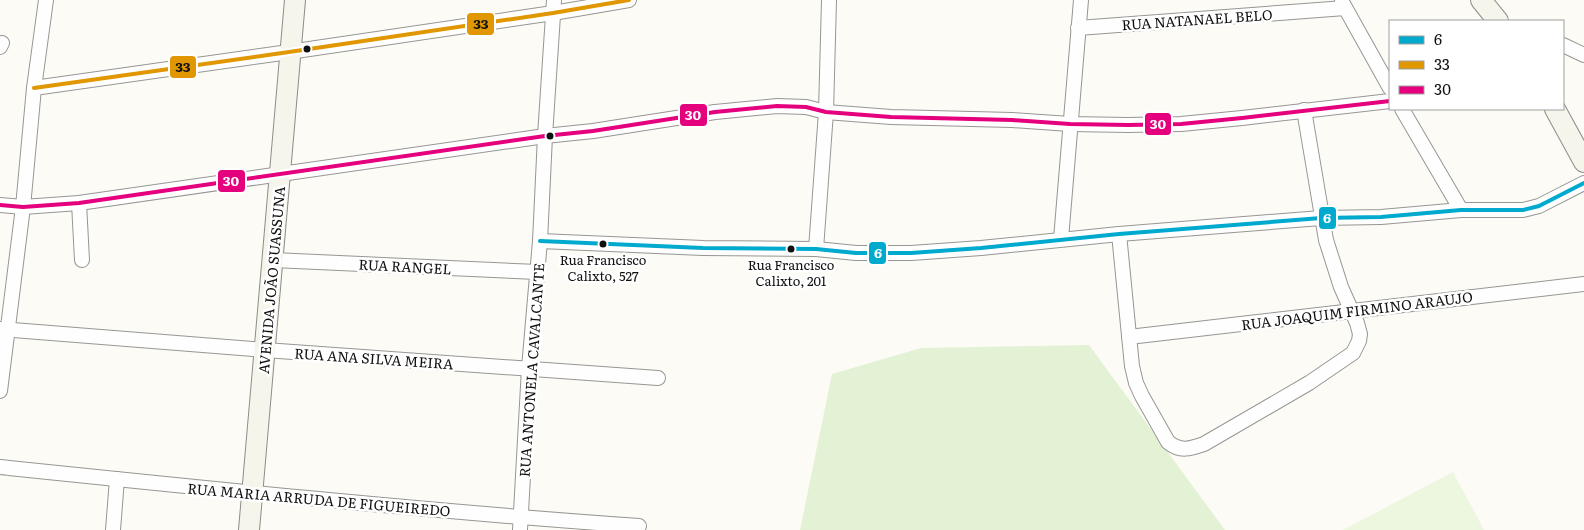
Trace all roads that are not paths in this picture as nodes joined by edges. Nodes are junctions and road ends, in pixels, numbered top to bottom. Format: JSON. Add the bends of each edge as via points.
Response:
{"nodes":[{"id":1,"x":46,"y":0,"type":"edge"},
{"id":2,"x":295,"y":0,"type":"edge"},
{"id":3,"x":629,"y":0,"type":"edge"},
{"id":4,"x":829,"y":0,"type":"edge"},
{"id":5,"x":1081,"y":0,"type":"edge"},
{"id":6,"x":1481,"y":0,"type":"edge"},
{"id":7,"x":1343,"y":4,"type":"edge"},
{"id":8,"x":554,"y":7,"type":"edge"},
{"id":9,"x":1497,"y":20,"type":"edge"},
{"id":10,"x":1078,"y":28,"type":"junction"},
{"id":11,"x":1564,"y":46,"type":"edge"},
{"id":12,"x":290,"y":52,"type":"junction"},
{"id":13,"x":1584,"y":56,"type":"edge"},
{"id":14,"x":1389,"y":86,"type":"edge"},
{"id":15,"x":34,"y":88,"type":"junction"},
{"id":16,"x":1389,"y":101,"type":"edge"},
{"id":17,"x":1304,"y":110,"type":"junction"},
{"id":18,"x":1403,"y":110,"type":"edge"},
{"id":19,"x":1556,"y":110,"type":"edge"},
{"id":20,"x":826,"y":112,"type":"junction"},
{"id":21,"x":1070,"y":124,"type":"junction"},
{"id":22,"x":545,"y":136,"type":"junction"},
{"id":23,"x":1584,"y":162,"type":"edge"},
{"id":24,"x":280,"y":174,"type":"junction"},
{"id":25,"x":1584,"y":182,"type":"edge"},
{"id":26,"x":79,"y":203,"type":"junction"},
{"id":27,"x":0,"y":205,"type":"edge"},
{"id":28,"x":24,"y":207,"type":"junction"},
{"id":29,"x":1460,"y":210,"type":"junction"},
{"id":30,"x":1321,"y":218,"type":"junction"},
{"id":31,"x":1119,"y":234,"type":"junction"},
{"id":32,"x":1061,"y":239,"type":"junction"},
{"id":33,"x":540,"y":241,"type":"junction"},
{"id":34,"x":816,"y":249,"type":"junction"},
{"id":35,"x":82,"y":260,"type":"dead end"},
{"id":36,"x":273,"y":260,"type":"junction"},
{"id":37,"x":538,"y":272,"type":"junction"},
{"id":38,"x":1584,"y":284,"type":"edge"},
{"id":39,"x":1351,"y":311,"type":"junction"},
{"id":40,"x":4,"y":330,"type":"edge"},
{"id":41,"x":1129,"y":337,"type":"junction"},
{"id":42,"x":266,"y":350,"type":"junction"},
{"id":43,"x":529,"y":368,"type":"junction"},
{"id":44,"x":658,"y":378,"type":"dead end"},
{"id":45,"x":0,"y":391,"type":"edge"},
{"id":46,"x":0,"y":467,"type":"edge"},
{"id":47,"x":117,"y":479,"type":"junction"},
{"id":48,"x":252,"y":493,"type":"junction"},
{"id":49,"x":520,"y":524,"type":"edge"},
{"id":50,"x":639,"y":526,"type":"dead end"},
{"id":51,"x":113,"y":530,"type":"edge"},
{"id":52,"x":249,"y":530,"type":"edge"}],
"edges":[{"from":1,"to":15,"type":"street"},
{"from":2,"to":12,"type":"main road","name":"AVENIDA JOÃO SUASSUNA"},
{"from":3,"to":8,"type":"street"},
{"from":4,"to":20,"type":"street"},
{"from":5,"to":10,"type":"street"},
{"from":6,"to":9,"type":"main road"},
{"from":7,"to":10,"type":"street","name":"RUA NATANAEL BELO"},
{"from":7,"to":14,"type":"street"},
{"from":8,"to":12,"type":"street"},
{"from":8,"to":22,"type":"street","name":"RUA ANTONELA CAVALCANTE"},
{"from":10,"to":21,"type":"street"},
{"from":11,"to":13,"type":"street"},
{"from":12,"to":15,"type":"street"},
{"from":12,"to":24,"type":"main road","name":"AVENIDA JOÃO SUASSUNA"},
{"from":15,"to":28,"type":"street"},
{"from":16,"to":17,"type":"street"},
{"from":17,"to":21,"type":"street","via":[[1181,124]]},
{"from":17,"to":30,"type":"street"},
{"from":18,"to":29,"type":"street"},
{"from":19,"to":23,"type":"main road"},
{"from":20,"to":21,"type":"street","via":[[891,118]]},
{"from":20,"to":22,"type":"street","via":[[806,107],[777,106]]},
{"from":20,"to":34,"type":"street"},
{"from":21,"to":32,"type":"street"},
{"from":22,"to":24,"type":"street"},
{"from":22,"to":33,"type":"street","name":"RUA ANTONELA CAVALCANTE"},
{"from":24,"to":26,"type":"street"},
{"from":24,"to":36,"type":"main road","name":"AVENIDA JOÃO SUASSUNA"},
{"from":25,"to":29,"type":"street","via":[[1532,209]]},
{"from":26,"to":28,"type":"street"},
{"from":26,"to":35,"type":"street"},
{"from":27,"to":28,"type":"street"},
{"from":28,"to":40,"type":"street"},
{"from":29,"to":30,"type":"street"},
{"from":30,"to":31,"type":"street"},
{"from":30,"to":39,"type":"street","via":[[1332,261]]},
{"from":31,"to":32,"type":"street"},
{"from":31,"to":41,"type":"street"},
{"from":32,"to":34,"type":"street","via":[[911,253]]},
{"from":33,"to":34,"type":"street"},
{"from":33,"to":37,"type":"street","name":"RUA ANTONELA CAVALCANTE"},
{"from":36,"to":37,"type":"street","name":"RUA RANGEL"},
{"from":36,"to":42,"type":"main road","name":"AVENIDA JOÃO SUASSUNA"},
{"from":37,"to":43,"type":"street","name":"RUA ANTONELA CAVALCANTE"},
{"from":38,"to":39,"type":"street","name":"RUA JOAQUIM FIRMINO ARAUJO"},
{"from":39,"to":41,"type":"street","name":"RUA JOAQUIM FIRMINO ARAUJO"},
{"from":39,"to":41,"type":"street","via":[[1360,334],[1353,353],[1309,383],[1192,449],[1174,447],[1168,442],[1136,383]]},
{"from":40,"to":42,"type":"street","name":"RUA ANA SILVA MEIRA"},
{"from":40,"to":45,"type":"street"},
{"from":42,"to":43,"type":"street","name":"RUA ANA SILVA MEIRA"},
{"from":42,"to":48,"type":"main road","name":"AVENIDA JOÃO SUASSUNA"},
{"from":43,"to":44,"type":"street","name":"RUA ANA SILVA MEIRA"},
{"from":43,"to":49,"type":"street","name":"RUA ANTONELA CAVALCANTE"},
{"from":46,"to":47,"type":"street","name":"RUA MARIA ARRUDA DE FIGUEIREDO"},
{"from":47,"to":48,"type":"street","name":"RUA MARIA ARRUDA DE FIGUEIREDO"},
{"from":47,"to":51,"type":"street"},
{"from":48,"to":49,"type":"street","name":"RUA MARIA ARRUDA DE FIGUEIREDO"},
{"from":48,"to":52,"type":"main road","name":"AVENIDA JOÃO SUASSUNA"},
{"from":49,"to":50,"type":"street","name":"RUA MARIA ARRUDA DE FIGUEIREDO"}]}
